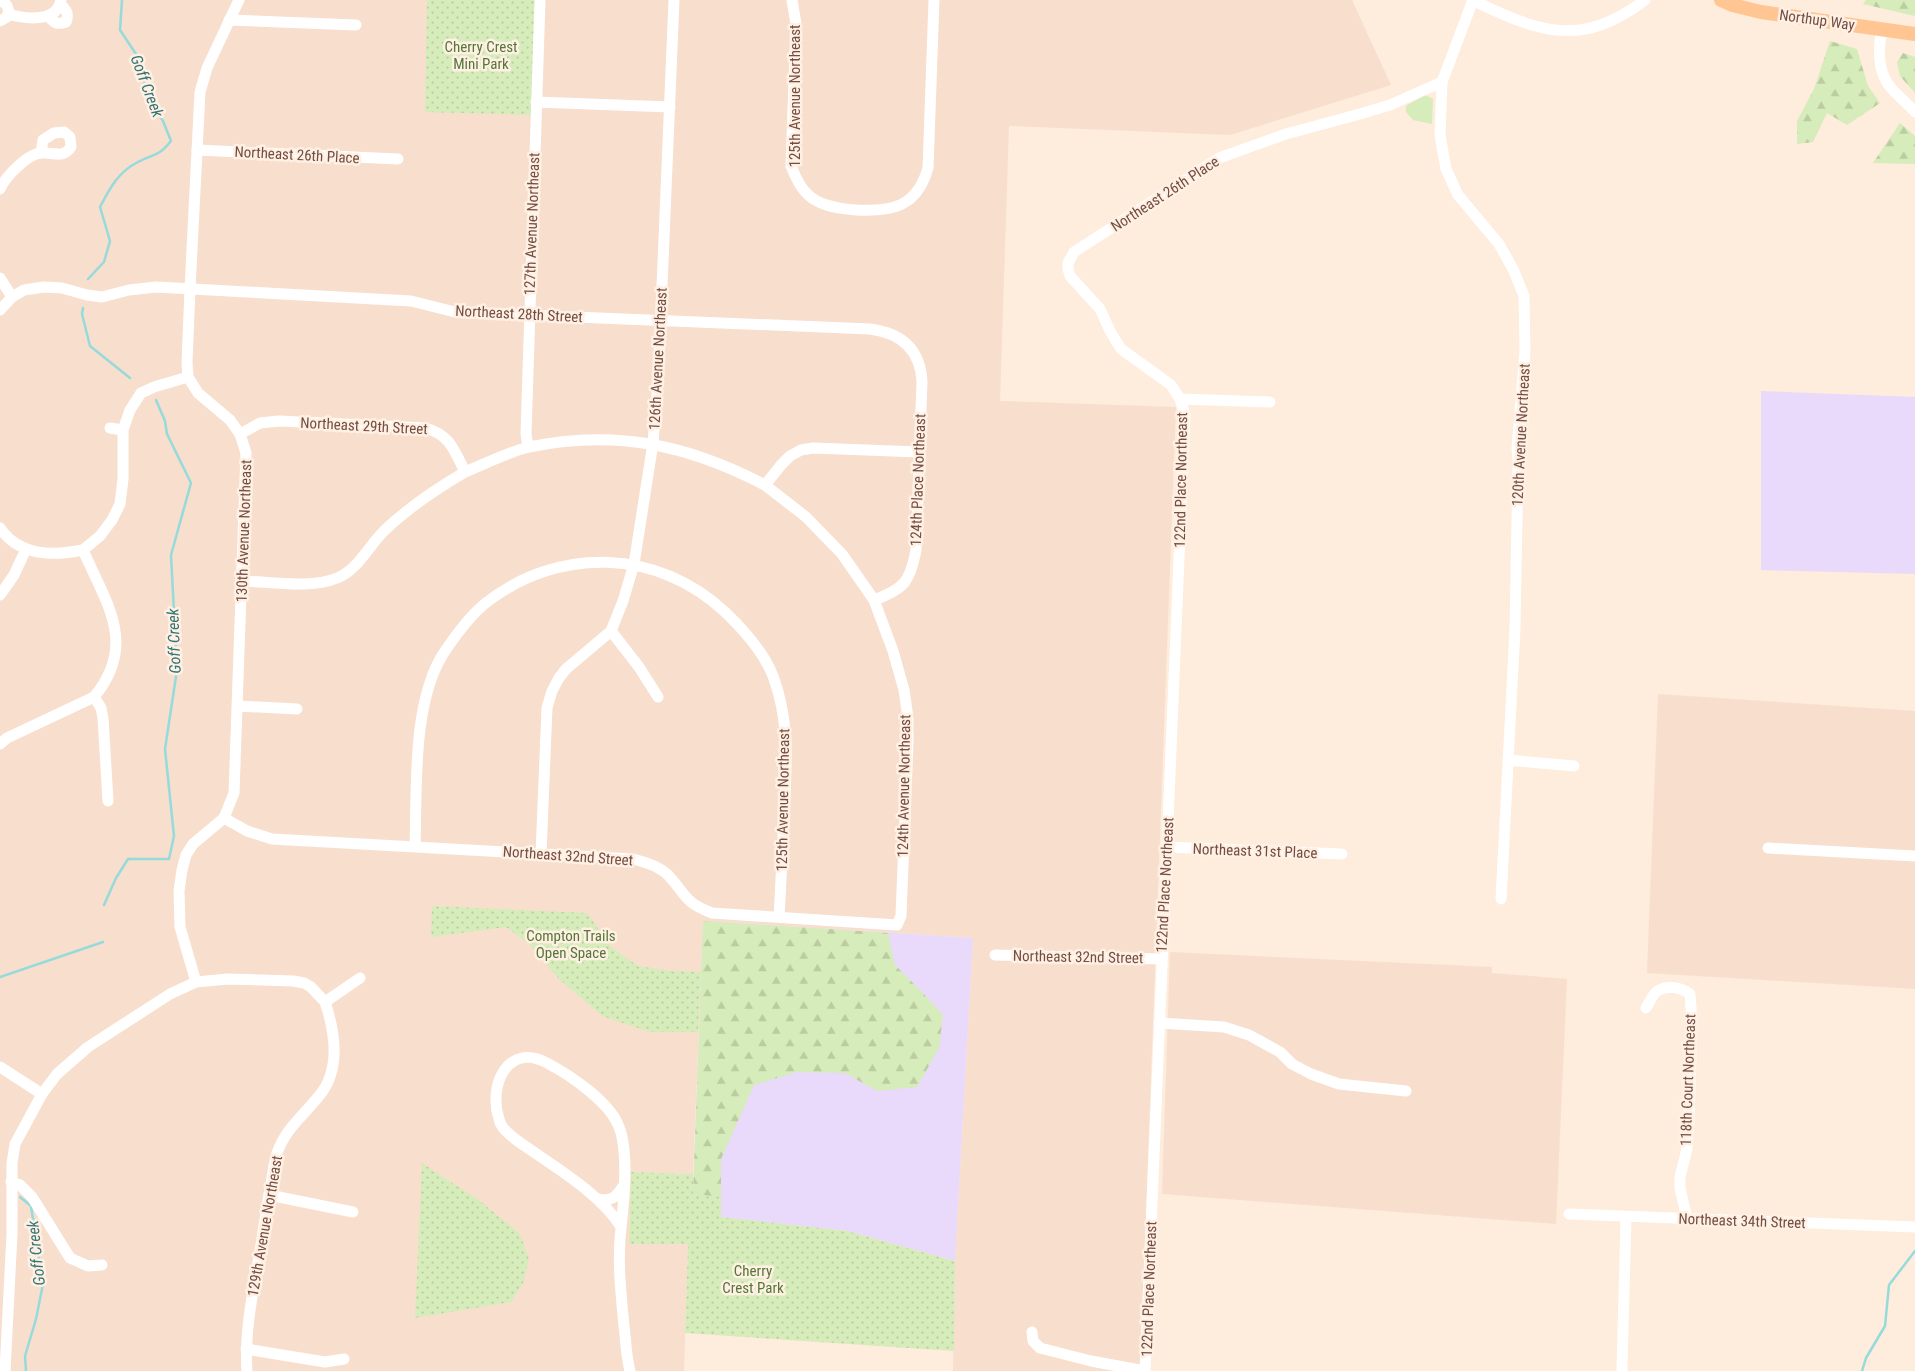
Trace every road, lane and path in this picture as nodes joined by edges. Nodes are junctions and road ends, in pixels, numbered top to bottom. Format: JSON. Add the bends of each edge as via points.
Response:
{"nodes":[{"id":1,"x":239,"y":0,"type":"edge"},
{"id":2,"x":540,"y":0,"type":"edge"},
{"id":3,"x":674,"y":0,"type":"edge"},
{"id":4,"x":792,"y":0,"type":"edge"},
{"id":5,"x":934,"y":0,"type":"edge"},
{"id":6,"x":1472,"y":0,"type":"edge"},
{"id":7,"x":1645,"y":0,"type":"edge"},
{"id":8,"x":1721,"y":0,"type":"edge"},
{"id":9,"x":0,"y":1,"type":"edge"},
{"id":10,"x":56,"y":8,"type":"edge"},
{"id":11,"x":4,"y":17,"type":"edge"},
{"id":12,"x":229,"y":20,"type":"junction"},
{"id":13,"x":356,"y":25,"type":"dead end"},
{"id":14,"x":1882,"y":28,"type":"junction"},
{"id":15,"x":1915,"y":34,"type":"edge"},
{"id":16,"x":1442,"y":82,"type":"junction"},
{"id":17,"x":536,"y":102,"type":"junction"},
{"id":18,"x":670,"y":107,"type":"junction"},
{"id":19,"x":1915,"y":112,"type":"edge"},
{"id":20,"x":197,"y":150,"type":"junction"},
{"id":21,"x":41,"y":152,"type":"dead end"},
{"id":22,"x":398,"y":159,"type":"dead end"},
{"id":23,"x":0,"y":189,"type":"edge"},
{"id":24,"x":0,"y":278,"type":"edge"},
{"id":25,"x":190,"y":289,"type":"junction"},
{"id":26,"x":12,"y":296,"type":"junction"},
{"id":27,"x":0,"y":310,"type":"edge"},
{"id":28,"x":529,"y":315,"type":"junction"},
{"id":29,"x":661,"y":320,"type":"junction"},
{"id":30,"x":907,"y":344,"type":"joint"},
{"id":31,"x":188,"y":377,"type":"junction"},
{"id":32,"x":1180,"y":399,"type":"junction"},
{"id":33,"x":1270,"y":402,"type":"dead end"},
{"id":34,"x":110,"y":428,"type":"dead end"},
{"id":35,"x":123,"y":430,"type":"junction"},
{"id":36,"x":240,"y":434,"type":"junction"},
{"id":37,"x":653,"y":443,"type":"junction"},
{"id":38,"x":528,"y":447,"type":"junction"},
{"id":39,"x":919,"y":452,"type":"junction"},
{"id":40,"x":465,"y":472,"type":"junction"},
{"id":41,"x":765,"y":485,"type":"junction"},
{"id":42,"x":0,"y":528,"type":"edge"},
{"id":43,"x":26,"y":549,"type":"junction"},
{"id":44,"x":83,"y":550,"type":"junction"},
{"id":45,"x":634,"y":564,"type":"junction"},
{"id":46,"x":243,"y":581,"type":"junction"},
{"id":47,"x":0,"y":595,"type":"edge"},
{"id":48,"x":874,"y":600,"type":"junction"},
{"id":49,"x":611,"y":631,"type":"junction"},
{"id":50,"x":94,"y":697,"type":"junction"},
{"id":51,"x":658,"y":697,"type":"dead end"},
{"id":52,"x":238,"y":706,"type":"junction"},
{"id":53,"x":296,"y":710,"type":"dead end"},
{"id":54,"x":0,"y":744,"type":"edge"},
{"id":55,"x":1508,"y":760,"type":"junction"},
{"id":56,"x":1574,"y":766,"type":"dead end"},
{"id":57,"x":108,"y":801,"type":"dead end"},
{"id":58,"x":224,"y":818,"type":"junction"},
{"id":59,"x":414,"y":846,"type":"junction"},
{"id":60,"x":1167,"y":847,"type":"junction"},
{"id":61,"x":1768,"y":848,"type":"dead end"},
{"id":62,"x":541,"y":853,"type":"junction"},
{"id":63,"x":1342,"y":854,"type":"dead end"},
{"id":64,"x":1915,"y":856,"type":"edge"},
{"id":65,"x":1500,"y":899,"type":"dead end"},
{"id":66,"x":779,"y":917,"type":"junction"},
{"id":67,"x":897,"y":925,"type":"joint"},
{"id":68,"x":995,"y":955,"type":"dead end"},
{"id":69,"x":1162,"y":959,"type":"junction"},
{"id":70,"x":360,"y":978,"type":"dead end"},
{"id":71,"x":196,"y":982,"type":"junction"},
{"id":72,"x":325,"y":1002,"type":"junction"},
{"id":73,"x":1646,"y":1008,"type":"dead end"},
{"id":74,"x":1159,"y":1023,"type":"junction"},
{"id":75,"x":0,"y":1068,"type":"edge"},
{"id":76,"x":1406,"y":1091,"type":"dead end"},
{"id":77,"x":42,"y":1094,"type":"junction"},
{"id":78,"x":10,"y":1182,"type":"junction"},
{"id":79,"x":624,"y":1186,"type":"junction"},
{"id":80,"x":269,"y":1195,"type":"junction"},
{"id":81,"x":599,"y":1199,"type":"junction"},
{"id":82,"x":353,"y":1212,"type":"dead end"},
{"id":83,"x":1568,"y":1214,"type":"dead end"},
{"id":84,"x":1626,"y":1217,"type":"junction"},
{"id":85,"x":1687,"y":1219,"type":"junction"},
{"id":86,"x":621,"y":1227,"type":"junction"},
{"id":87,"x":1915,"y":1227,"type":"edge"},
{"id":88,"x":102,"y":1266,"type":"dead end"},
{"id":89,"x":1032,"y":1332,"type":"dead end"},
{"id":90,"x":246,"y":1350,"type":"junction"},
{"id":91,"x":344,"y":1359,"type":"dead end"},
{"id":92,"x":1622,"y":1369,"type":"dead end"},
{"id":93,"x":5,"y":1371,"type":"edge"},
{"id":94,"x":248,"y":1371,"type":"edge"},
{"id":95,"x":630,"y":1371,"type":"edge"},
{"id":96,"x":1145,"y":1371,"type":"edge"}],
"edges":[{"from":1,"to":12,"type":"street"},
{"from":2,"to":17,"type":"street","name":"127th Avenue Northeast"},
{"from":3,"to":18,"type":"street","name":"126th Avenue Northeast"},
{"from":4,"to":5,"type":"street","name":"125th Avenue Northeast","via":[[796,24],[791,166],[796,180],[818,201],[840,209],[875,211],[899,206],[908,200],[925,178],[928,168]]},
{"from":6,"to":7,"type":"street","via":[[1535,28],[1560,31],[1606,24]]},
{"from":6,"to":16,"type":"street","name":"120th Avenue Northeast"},
{"from":8,"to":14,"type":"main road","name":"Northup Way","via":[[1761,12]]},
{"from":9,"to":11,"type":"street","via":[[8,6]]},
{"from":10,"to":11,"type":"street","via":[[39,17]]},
{"from":12,"to":13,"type":"street"},
{"from":12,"to":20,"type":"street","via":[[200,92]]},
{"from":14,"to":15,"type":"main road","name":"Northup Way"},
{"from":14,"to":19,"type":"street","via":[[1879,51],[1885,80]]},
{"from":16,"to":32,"type":"street","name":"Northeast 26th Place","via":[[1390,105],[1286,134],[1219,158],[1074,252],[1068,263],[1070,276],[1100,309],[1120,349],[1171,385]]},
{"from":16,"to":55,"type":"street","name":"120th Avenue Northeast","via":[[1440,135],[1446,169],[1458,195],[1499,244],[1524,296],[1525,351],[1517,448],[1515,628]]},
{"from":17,"to":18,"type":"street"},
{"from":17,"to":28,"type":"street","name":"127th Avenue Northeast"},
{"from":18,"to":29,"type":"street","name":"126th Avenue Northeast"},
{"from":20,"to":22,"type":"street","name":"Northeast 26th Place"},
{"from":20,"to":25,"type":"street"},
{"from":21,"to":23,"type":"street","via":[[25,160]]},
{"from":24,"to":26,"type":"street"},
{"from":25,"to":26,"type":"street","name":"Northeast 28th Street","via":[[156,287],[102,297],[44,287],[24,290]]},
{"from":25,"to":28,"type":"street","name":"Northeast 28th Street","via":[[411,301],[455,312]]},
{"from":25,"to":31,"type":"street"},
{"from":26,"to":27,"type":"street"},
{"from":28,"to":29,"type":"street","name":"Northeast 28th Street"},
{"from":28,"to":38,"type":"street","name":"127th Avenue Northeast"},
{"from":29,"to":30,"type":"street","name":"Northeast 28th Street","via":[[870,329],[884,331]]},
{"from":29,"to":37,"type":"street","name":"126th Avenue Northeast"},
{"from":30,"to":39,"type":"street","name":"124th Place Northeast","via":[[921,367]]},
{"from":31,"to":35,"type":"street","via":[[141,393]]},
{"from":31,"to":36,"type":"street","name":"130th Avenue Northeast","via":[[198,393],[230,420]]},
{"from":32,"to":33,"type":"street"},
{"from":32,"to":60,"type":"street","name":"122nd Place Northeast","via":[[1185,415],[1185,443]]},
{"from":34,"to":35,"type":"street"},
{"from":35,"to":44,"type":"street","via":[[124,478],[120,504],[100,536]]},
{"from":36,"to":40,"type":"street","name":"Northeast 29th Street","via":[[260,423],[278,421],[425,428],[448,440]]},
{"from":36,"to":46,"type":"street","name":"130th Avenue Northeast","via":[[246,453]]},
{"from":37,"to":38,"type":"street","via":[[584,440]]},
{"from":37,"to":41,"type":"street","via":[[691,452]]},
{"from":37,"to":45,"type":"street","name":"126th Avenue Northeast"},
{"from":38,"to":40,"type":"street"},
{"from":39,"to":41,"type":"street","via":[[800,450],[781,465]]},
{"from":39,"to":48,"type":"street","name":"124th Place Northeast","via":[[913,566],[896,592]]},
{"from":40,"to":46,"type":"street","via":[[407,510],[383,531],[349,571],[338,578],[315,584]]},
{"from":41,"to":48,"type":"street","name":"124th Avenue Northeast","via":[[806,517],[836,548]]},
{"from":42,"to":43,"type":"street","via":[[12,541]]},
{"from":43,"to":44,"type":"street","via":[[47,554]]},
{"from":43,"to":47,"type":"street"},
{"from":44,"to":50,"type":"street","via":[[115,624],[117,641],[110,673]]},
{"from":45,"to":49,"type":"street","name":"126th Avenue Northeast"},
{"from":45,"to":59,"type":"street","name":"125th Avenue Northeast","via":[[590,562],[537,574],[486,603],[464,625],[442,655],[427,693],[418,750]]},
{"from":45,"to":66,"type":"street","name":"125th Avenue Northeast","via":[[680,581],[711,598],[741,627],[763,656],[772,675],[783,708],[787,741]]},
{"from":46,"to":52,"type":"street","name":"130th Avenue Northeast"},
{"from":48,"to":67,"type":"street","name":"124th Avenue Northeast","via":[[893,651],[908,718],[901,916]]},
{"from":49,"to":51,"type":"street"},
{"from":49,"to":62,"type":"street","via":[[566,669],[552,691],[547,708]]},
{"from":50,"to":54,"type":"street"},
{"from":50,"to":57,"type":"street","via":[[103,718]]},
{"from":52,"to":53,"type":"street"},
{"from":52,"to":58,"type":"street","name":"130th Avenue Northeast","via":[[234,793]]},
{"from":55,"to":56,"type":"street"},
{"from":55,"to":65,"type":"street","name":"120th Avenue Northeast"},
{"from":58,"to":59,"type":"street","name":"Northeast 32nd Street","via":[[247,831],[272,838]]},
{"from":58,"to":71,"type":"street","name":"130th Avenue Northeast","via":[[193,844],[182,870],[180,927]]},
{"from":59,"to":62,"type":"street","name":"Northeast 32nd Street"},
{"from":60,"to":63,"type":"street","name":"Northeast 31st Place"},
{"from":60,"to":69,"type":"street","name":"122nd Place Northeast"},
{"from":61,"to":64,"type":"street"},
{"from":62,"to":66,"type":"street","name":"Northeast 32nd Street","via":[[633,859],[668,874],[685,899],[698,908],[712,913]]},
{"from":66,"to":67,"type":"street","name":"Northeast 32nd Street"},
{"from":68,"to":69,"type":"street","name":"Northeast 32nd Street"},
{"from":69,"to":74,"type":"street","name":"122nd Place Northeast"},
{"from":70,"to":72,"type":"street"},
{"from":71,"to":72,"type":"street","via":[[238,979],[293,981],[312,987]]},
{"from":71,"to":77,"type":"street","via":[[170,994],[88,1047],[56,1074]]},
{"from":72,"to":80,"type":"street","name":"129th Avenue Northeast","via":[[333,1039],[329,1082],[287,1131],[277,1154]]},
{"from":73,"to":85,"type":"street","name":"118th Court Northeast","via":[[1656,992],[1669,987],[1690,994],[1689,1123],[1680,1177]]},
{"from":74,"to":76,"type":"street","via":[[1224,1027],[1249,1035],[1280,1052],[1292,1064],[1339,1084]]},
{"from":74,"to":96,"type":"street","name":"122nd Place Northeast"},
{"from":75,"to":77,"type":"street"},
{"from":77,"to":78,"type":"street","via":[[15,1144]]},
{"from":78,"to":88,"type":"street","via":[[20,1185],[32,1197],[70,1258],[88,1266]]},
{"from":78,"to":93,"type":"street","via":[[12,1234]]},
{"from":79,"to":81,"type":"street","via":[[612,1199]]},
{"from":79,"to":81,"type":"street","via":[[623,1140],[619,1125],[602,1101],[546,1062],[531,1057],[511,1062],[499,1078],[497,1089],[496,1105],[504,1129]]},
{"from":79,"to":86,"type":"street"},
{"from":80,"to":82,"type":"street"},
{"from":80,"to":90,"type":"street","name":"129th Avenue Northeast"},
{"from":81,"to":86,"type":"street"},
{"from":83,"to":84,"type":"street","name":"Northeast 34th Street"},
{"from":84,"to":85,"type":"street","name":"Northeast 34th Street"},
{"from":84,"to":92,"type":"street"},
{"from":85,"to":87,"type":"street","name":"Northeast 34th Street"},
{"from":86,"to":95,"type":"street","via":[[620,1278]]},
{"from":89,"to":96,"type":"street","via":[[1033,1341],[1040,1348]]},
{"from":90,"to":91,"type":"street","via":[[325,1362]]},
{"from":90,"to":94,"type":"street","name":"129th Avenue Northeast"}]}
